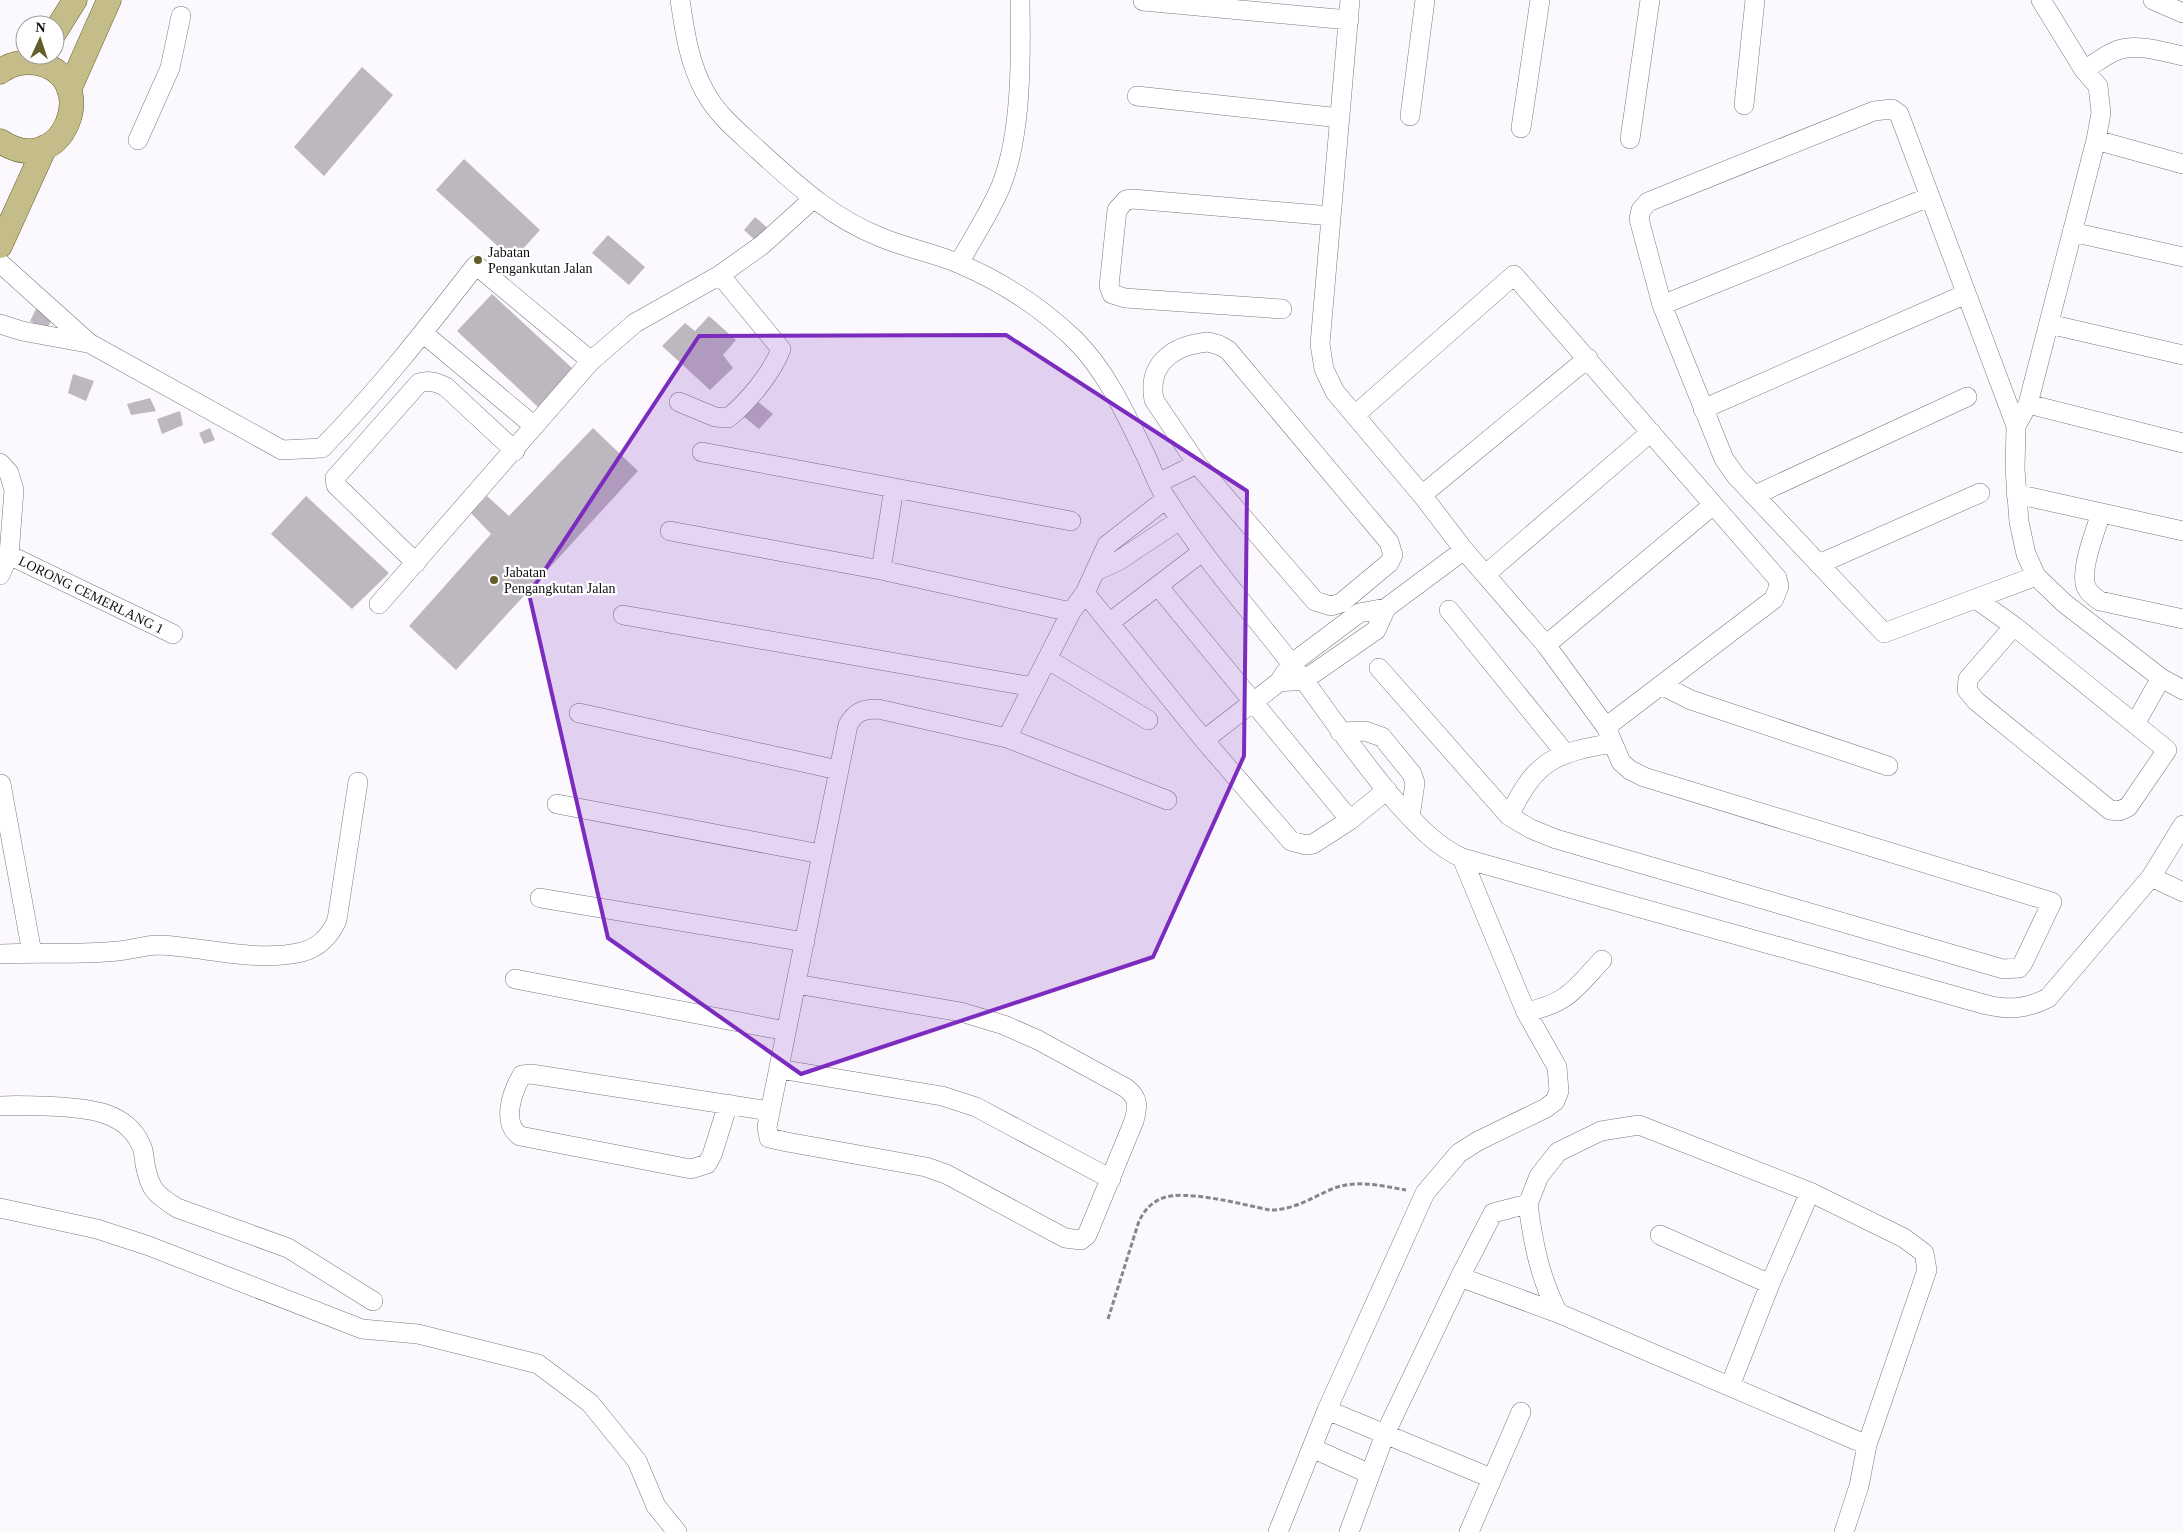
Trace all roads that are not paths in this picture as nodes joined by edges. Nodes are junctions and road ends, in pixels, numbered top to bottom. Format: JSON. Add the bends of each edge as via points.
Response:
{"nodes":[{"id":1,"x":75,"y":0,"type":"edge"},
{"id":2,"x":109,"y":0,"type":"edge"},
{"id":3,"x":680,"y":0,"type":"edge"},
{"id":4,"x":1020,"y":0,"type":"edge"},
{"id":5,"x":1350,"y":0,"type":"edge"},
{"id":6,"x":1425,"y":0,"type":"edge"},
{"id":7,"x":1540,"y":0,"type":"edge"},
{"id":8,"x":1650,"y":0,"type":"edge"},
{"id":9,"x":1755,"y":0,"type":"edge"},
{"id":10,"x":2041,"y":0,"type":"edge"},
{"id":11,"x":2153,"y":0,"type":"edge"},
{"id":12,"x":1143,"y":1,"type":"edge"},
{"id":13,"x":2183,"y":13,"type":"edge"},
{"id":14,"x":65,"y":16,"type":"edge"},
{"id":15,"x":181,"y":16,"type":"dead end"},
{"id":16,"x":1349,"y":20,"type":"junction"},
{"id":17,"x":2183,"y":56,"type":"edge"},
{"id":18,"x":15,"y":64,"type":"edge"},
{"id":19,"x":43,"y":65,"type":"edge"},
{"id":20,"x":2084,"y":70,"type":"junction"},
{"id":21,"x":0,"y":72,"type":"edge"},
{"id":22,"x":69,"y":90,"type":"junction"},
{"id":23,"x":1137,"y":96,"type":"dead end"},
{"id":24,"x":1744,"y":105,"type":"dead end"},
{"id":25,"x":1410,"y":116,"type":"dead end"},
{"id":26,"x":1340,"y":118,"type":"junction"},
{"id":27,"x":1521,"y":128,"type":"dead end"},
{"id":28,"x":1630,"y":139,"type":"dead end"},
{"id":29,"x":138,"y":140,"type":"dead end"},
{"id":30,"x":2096,"y":140,"type":"junction"},
{"id":31,"x":0,"y":141,"type":"edge"},
{"id":32,"x":45,"y":147,"type":"junction"},
{"id":33,"x":2183,"y":164,"type":"edge"},
{"id":34,"x":1929,"y":198,"type":"junction"},
{"id":35,"x":812,"y":199,"type":"junction"},
{"id":36,"x":1331,"y":216,"type":"junction"},
{"id":37,"x":2072,"y":232,"type":"junction"},
{"id":38,"x":0,"y":246,"type":"edge"},
{"id":39,"x":2183,"y":257,"type":"edge"},
{"id":40,"x":0,"y":263,"type":"edge"},
{"id":41,"x":959,"y":264,"type":"junction"},
{"id":42,"x":720,"y":275,"type":"junction"},
{"id":43,"x":1966,"y":294,"type":"junction"},
{"id":44,"x":1662,"y":305,"type":"junction"},
{"id":45,"x":1282,"y":310,"type":"dead end"},
{"id":46,"x":0,"y":324,"type":"edge"},
{"id":47,"x":2049,"y":324,"type":"junction"},
{"id":48,"x":423,"y":333,"type":"junction"},
{"id":49,"x":89,"y":343,"type":"junction"},
{"id":50,"x":2183,"y":355,"type":"edge"},
{"id":51,"x":1588,"y":358,"type":"junction"},
{"id":52,"x":591,"y":361,"type":"junction"},
{"id":53,"x":1967,"y":397,"type":"dead end"},
{"id":54,"x":679,"y":402,"type":"dead end"},
{"id":55,"x":2028,"y":404,"type":"junction"},
{"id":56,"x":1703,"y":409,"type":"junction"},
{"id":57,"x":1355,"y":415,"type":"junction"},
{"id":58,"x":534,"y":426,"type":"junction"},
{"id":59,"x":2016,"y":426,"type":"junction"},
{"id":60,"x":1650,"y":432,"type":"junction"},
{"id":61,"x":2183,"y":443,"type":"edge"},
{"id":62,"x":515,"y":451,"type":"junction"},
{"id":63,"x":702,"y":452,"type":"dead end"},
{"id":64,"x":0,"y":463,"type":"edge"},
{"id":65,"x":1197,"y":464,"type":"junction"},
{"id":66,"x":894,"y":488,"type":"junction"},
{"id":67,"x":1162,"y":491,"type":"junction"},
{"id":68,"x":1980,"y":493,"type":"dead end"},
{"id":69,"x":2016,"y":494,"type":"junction"},
{"id":70,"x":1755,"y":495,"type":"junction"},
{"id":71,"x":1422,"y":496,"type":"junction"},
{"id":72,"x":1713,"y":505,"type":"junction"},
{"id":73,"x":2100,"y":513,"type":"junction"},
{"id":74,"x":1180,"y":520,"type":"junction"},
{"id":75,"x":1071,"y":521,"type":"dead end"},
{"id":76,"x":670,"y":531,"type":"dead end"},
{"id":77,"x":2183,"y":531,"type":"edge"},
{"id":78,"x":1464,"y":550,"type":"junction"},
{"id":79,"x":1202,"y":552,"type":"junction"},
{"id":80,"x":9,"y":555,"type":"junction"},
{"id":81,"x":416,"y":563,"type":"junction"},
{"id":82,"x":1820,"y":564,"type":"junction"},
{"id":83,"x":881,"y":570,"type":"junction"},
{"id":84,"x":1096,"y":571,"type":"junction"},
{"id":85,"x":1486,"y":574,"type":"junction"},
{"id":86,"x":0,"y":575,"type":"edge"},
{"id":87,"x":2036,"y":576,"type":"junction"},
{"id":88,"x":1158,"y":586,"type":"junction"},
{"id":89,"x":1085,"y":593,"type":"junction"},
{"id":90,"x":1976,"y":599,"type":"junction"},
{"id":91,"x":379,"y":604,"type":"dead end"},
{"id":92,"x":1386,"y":608,"type":"junction"},
{"id":93,"x":1449,"y":610,"type":"dead end"},
{"id":94,"x":1071,"y":612,"type":"junction"},
{"id":95,"x":623,"y":614,"type":"dead end"},
{"id":96,"x":2183,"y":619,"type":"edge"},
{"id":97,"x":1109,"y":623,"type":"junction"},
{"id":98,"x":2014,"y":626,"type":"junction"},
{"id":99,"x":173,"y":634,"type":"dead end"},
{"id":100,"x":1546,"y":645,"type":"junction"},
{"id":101,"x":1047,"y":659,"type":"junction"},
{"id":102,"x":1291,"y":664,"type":"junction"},
{"id":103,"x":1379,"y":668,"type":"dead end"},
{"id":104,"x":2161,"y":678,"type":"junction"},
{"id":105,"x":1304,"y":680,"type":"junction"},
{"id":106,"x":1279,"y":682,"type":"junction"},
{"id":107,"x":1661,"y":685,"type":"junction"},
{"id":108,"x":1033,"y":687,"type":"junction"},
{"id":109,"x":2183,"y":690,"type":"edge"},
{"id":110,"x":1253,"y":702,"type":"junction"},
{"id":111,"x":580,"y":713,"type":"dead end"},
{"id":112,"x":1148,"y":720,"type":"dead end"},
{"id":113,"x":2135,"y":724,"type":"junction"},
{"id":114,"x":1340,"y":732,"type":"junction"},
{"id":115,"x":1610,"y":735,"type":"junction"},
{"id":116,"x":1007,"y":738,"type":"junction"},
{"id":117,"x":1204,"y":740,"type":"junction"},
{"id":118,"x":1565,"y":753,"type":"junction"},
{"id":119,"x":1888,"y":766,"type":"dead end"},
{"id":120,"x":838,"y":770,"type":"junction"},
{"id":121,"x":358,"y":782,"type":"dead end"},
{"id":122,"x":1,"y":784,"type":"edge"},
{"id":123,"x":1386,"y":790,"type":"junction"},
{"id":124,"x":1167,"y":800,"type":"dead end"},
{"id":125,"x":557,"y":804,"type":"dead end"},
{"id":126,"x":1509,"y":816,"type":"junction"},
{"id":127,"x":1410,"y":817,"type":"junction"},
{"id":128,"x":1350,"y":820,"type":"junction"},
{"id":129,"x":2183,"y":825,"type":"edge"},
{"id":130,"x":821,"y":854,"type":"junction"},
{"id":131,"x":1462,"y":858,"type":"junction"},
{"id":132,"x":2151,"y":877,"type":"junction"},
{"id":133,"x":2183,"y":892,"type":"edge"},
{"id":134,"x":540,"y":898,"type":"dead end"},
{"id":135,"x":805,"y":942,"type":"junction"},
{"id":136,"x":32,"y":953,"type":"junction"},
{"id":137,"x":0,"y":954,"type":"edge"},
{"id":138,"x":1602,"y":960,"type":"dead end"},
{"id":139,"x":514,"y":979,"type":"dead end"},
{"id":140,"x":796,"y":984,"type":"junction"},
{"id":141,"x":1526,"y":1012,"type":"junction"},
{"id":142,"x":786,"y":1031,"type":"junction"},
{"id":143,"x":778,"y":1069,"type":"junction"},
{"id":144,"x":728,"y":1104,"type":"junction"},
{"id":145,"x":0,"y":1106,"type":"edge"},
{"id":146,"x":770,"y":1110,"type":"junction"},
{"id":147,"x":1111,"y":1179,"type":"junction"},
{"id":148,"x":1810,"y":1192,"type":"junction"},
{"id":149,"x":1528,"y":1204,"type":"junction"},
{"id":150,"x":0,"y":1208,"type":"edge"},
{"id":151,"x":1660,"y":1235,"type":"dead end"},
{"id":152,"x":1460,"y":1277,"type":"junction"},
{"id":153,"x":1770,"y":1284,"type":"junction"},
{"id":154,"x":372,"y":1301,"type":"dead end"},
{"id":155,"x":1558,"y":1313,"type":"junction"},
{"id":156,"x":1730,"y":1386,"type":"junction"},
{"id":157,"x":1327,"y":1410,"type":"junction"},
{"id":158,"x":1521,"y":1412,"type":"dead end"},
{"id":159,"x":1385,"y":1434,"type":"junction"},
{"id":160,"x":1867,"y":1445,"type":"junction"},
{"id":161,"x":1312,"y":1448,"type":"junction"},
{"id":162,"x":1370,"y":1474,"type":"junction"},
{"id":163,"x":1491,"y":1478,"type":"junction"},
{"id":164,"x":677,"y":1532,"type":"edge"},
{"id":165,"x":1278,"y":1532,"type":"edge"},
{"id":166,"x":1349,"y":1532,"type":"edge"},
{"id":167,"x":1469,"y":1532,"type":"edge"},
{"id":168,"x":1844,"y":1532,"type":"edge"}],
"edges":[{"from":1,"to":14,"type":"main road"},
{"from":2,"to":22,"type":"main road"},
{"from":3,"to":35,"type":"street","via":[[686,46],[706,94],[722,116]]},
{"from":4,"to":41,"type":"street","via":[[1016,127],[1012,149],[1001,186]]},
{"from":5,"to":16,"type":"street"},
{"from":6,"to":25,"type":"street"},
{"from":7,"to":27,"type":"street"},
{"from":8,"to":28,"type":"street"},
{"from":9,"to":24,"type":"street"},
{"from":10,"to":20,"type":"street"},
{"from":11,"to":13,"type":"street"},
{"from":12,"to":16,"type":"street"},
{"from":15,"to":29,"type":"street","via":[[170,68]]},
{"from":16,"to":26,"type":"street"},
{"from":17,"to":20,"type":"street","via":[[2131,48],[2118,50]]},
{"from":18,"to":21,"type":"main road"},
{"from":19,"to":22,"type":"main road","via":[[63,79]]},
{"from":20,"to":30,"type":"street","via":[[2098,86],[2102,101]]},
{"from":22,"to":32,"type":"main road","via":[[73,106],[70,121],[60,136]]},
{"from":23,"to":26,"type":"street"},
{"from":26,"to":36,"type":"street"},
{"from":30,"to":33,"type":"street"},
{"from":30,"to":37,"type":"street"},
{"from":31,"to":32,"type":"main road","via":[[22,150]]},
{"from":32,"to":38,"type":"main road"},
{"from":34,"to":43,"type":"street"},
{"from":34,"to":44,"type":"street"},
{"from":34,"to":44,"type":"street","via":[[1899,114],[1892,109],[1874,110],[1648,202],[1639,218]]},
{"from":35,"to":41,"type":"street","via":[[879,237]]},
{"from":35,"to":42,"type":"street","via":[[762,245]]},
{"from":36,"to":45,"type":"street","via":[[1133,199],[1126,200],[1117,210],[1109,286],[1112,294],[1117,297]]},
{"from":36,"to":57,"type":"street","via":[[1320,344],[1324,369],[1335,392]]},
{"from":37,"to":39,"type":"street"},
{"from":37,"to":47,"type":"street"},
{"from":40,"to":49,"type":"street"},
{"from":41,"to":67,"type":"street","via":[[1017,293],[1053,319],[1078,344],[1107,382],[1127,417]]},
{"from":42,"to":52,"type":"street","via":[[635,323]]},
{"from":42,"to":54,"type":"street","via":[[781,349],[776,363],[728,418],[715,417]]},
{"from":43,"to":56,"type":"street"},
{"from":43,"to":59,"type":"street"},
{"from":44,"to":56,"type":"street"},
{"from":46,"to":49,"type":"street"},
{"from":47,"to":50,"type":"street"},
{"from":47,"to":55,"type":"street"},
{"from":48,"to":49,"type":"street","via":[[322,448],[303,450],[282,450]]},
{"from":48,"to":52,"type":"street","via":[[476,265]]},
{"from":48,"to":58,"type":"street"},
{"from":51,"to":57,"type":"street","via":[[1514,275]]},
{"from":51,"to":60,"type":"street"},
{"from":51,"to":71,"type":"street"},
{"from":52,"to":58,"type":"street"},
{"from":53,"to":70,"type":"street"},
{"from":55,"to":59,"type":"street"},
{"from":55,"to":61,"type":"street"},
{"from":56,"to":70,"type":"street","via":[[1724,459]]},
{"from":57,"to":71,"type":"street"},
{"from":58,"to":62,"type":"street"},
{"from":59,"to":69,"type":"street"},
{"from":60,"to":72,"type":"street"},
{"from":60,"to":85,"type":"street"},
{"from":62,"to":81,"type":"street"},
{"from":62,"to":81,"type":"street","via":[[446,387],[427,381],[419,383],[335,478],[336,484]]},
{"from":63,"to":66,"type":"street"},
{"from":64,"to":80,"type":"street","via":[[9,473],[14,490]]},
{"from":65,"to":65,"type":"street","via":[[1154,400],[1152,388],[1154,375],[1162,362],[1177,350],[1208,342],[1228,350],[1389,542],[1393,555],[1341,603],[1331,606],[1315,601]]},
{"from":65,"to":67,"type":"street"},
{"from":66,"to":75,"type":"street"},
{"from":66,"to":83,"type":"street"},
{"from":67,"to":74,"type":"street"},
{"from":67,"to":84,"type":"street","via":[[1107,545]]},
{"from":68,"to":82,"type":"street"},
{"from":69,"to":73,"type":"street"},
{"from":69,"to":87,"type":"street","via":[[2026,554]]},
{"from":70,"to":82,"type":"street"},
{"from":71,"to":78,"type":"street"},
{"from":72,"to":100,"type":"street"},
{"from":72,"to":107,"type":"street","via":[[1777,578],[1777,592],[1774,599]]},
{"from":73,"to":77,"type":"street"},
{"from":73,"to":96,"type":"street","via":[[2085,570],[2085,585],[2092,596],[2100,601]]},
{"from":74,"to":79,"type":"street"},
{"from":74,"to":84,"type":"street","via":[[1118,561]]},
{"from":76,"to":83,"type":"street"},
{"from":78,"to":85,"type":"street"},
{"from":78,"to":92,"type":"street"},
{"from":79,"to":88,"type":"street"},
{"from":79,"to":102,"type":"street"},
{"from":80,"to":86,"type":"street"},
{"from":80,"to":99,"type":"street","name":"LORONG CEMERLANG 1"},
{"from":81,"to":91,"type":"street"},
{"from":82,"to":90,"type":"street","via":[[1884,633]]},
{"from":83,"to":94,"type":"street"},
{"from":84,"to":89,"type":"street"},
{"from":85,"to":100,"type":"street"},
{"from":87,"to":90,"type":"street"},
{"from":87,"to":104,"type":"street","via":[[2064,603]]},
{"from":88,"to":97,"type":"street"},
{"from":88,"to":110,"type":"street"},
{"from":89,"to":94,"type":"street"},
{"from":89,"to":97,"type":"street"},
{"from":90,"to":98,"type":"street"},
{"from":92,"to":102,"type":"street","via":[[1359,613]]},
{"from":92,"to":105,"type":"street","via":[[1376,630]]},
{"from":93,"to":118,"type":"street"},
{"from":94,"to":101,"type":"street"},
{"from":95,"to":108,"type":"street"},
{"from":97,"to":117,"type":"street"},
{"from":98,"to":113,"type":"street"},
{"from":98,"to":113,"type":"street","via":[[1968,679],[1967,690],[1976,701],[2110,810],[2128,807],[2167,750]]},
{"from":100,"to":115,"type":"street"},
{"from":101,"to":108,"type":"street"},
{"from":101,"to":112,"type":"street"},
{"from":102,"to":105,"type":"street"},
{"from":102,"to":106,"type":"street"},
{"from":103,"to":126,"type":"street"},
{"from":104,"to":109,"type":"street"},
{"from":104,"to":113,"type":"street"},
{"from":105,"to":106,"type":"street"},
{"from":105,"to":114,"type":"street"},
{"from":106,"to":110,"type":"street"},
{"from":107,"to":115,"type":"street"},
{"from":107,"to":119,"type":"street","via":[[1691,700]]},
{"from":108,"to":116,"type":"street"},
{"from":110,"to":117,"type":"street"},
{"from":110,"to":128,"type":"street"},
{"from":111,"to":120,"type":"street"},
{"from":114,"to":123,"type":"street"},
{"from":114,"to":127,"type":"street","via":[[1365,732],[1382,737],[1406,766],[1415,783]]},
{"from":115,"to":118,"type":"street"},
{"from":115,"to":126,"type":"street","via":[[1621,762],[1644,777],[2052,902],[2023,963],[2019,968],[2003,969],[1556,839]]},
{"from":116,"to":120,"type":"street","via":[[868,709],[853,715],[848,725]]},
{"from":116,"to":124,"type":"street"},
{"from":117,"to":128,"type":"street","via":[[1291,841],[1313,844]]},
{"from":118,"to":126,"type":"street","via":[[1551,759],[1531,778]]},
{"from":120,"to":130,"type":"street"},
{"from":121,"to":136,"type":"street","via":[[336,920],[330,936],[320,944],[304,952],[283,955],[158,945],[118,951]]},
{"from":122,"to":136,"type":"street"},
{"from":123,"to":127,"type":"street"},
{"from":123,"to":128,"type":"street"},
{"from":125,"to":130,"type":"street"},
{"from":127,"to":131,"type":"street","via":[[1425,835]]},
{"from":129,"to":132,"type":"street"},
{"from":130,"to":135,"type":"street"},
{"from":131,"to":132,"type":"street","via":[[2006,1009],[2020,1009],[2048,998]]},
{"from":131,"to":141,"type":"street"},
{"from":132,"to":133,"type":"street"},
{"from":134,"to":135,"type":"street"},
{"from":135,"to":140,"type":"street"},
{"from":136,"to":137,"type":"street"},
{"from":138,"to":141,"type":"street","via":[[1568,996],[1548,1007]]},
{"from":139,"to":142,"type":"street"},
{"from":140,"to":142,"type":"street"},
{"from":140,"to":147,"type":"street","via":[[961,1012],[987,1020],[1038,1040],[1126,1088],[1137,1101],[1137,1112]]},
{"from":141,"to":157,"type":"street","via":[[1557,1067],[1559,1091],[1555,1101],[1459,1152],[1425,1193]]},
{"from":142,"to":143,"type":"street"},
{"from":143,"to":146,"type":"street"},
{"from":143,"to":147,"type":"street","via":[[942,1096],[976,1107]]},
{"from":144,"to":144,"type":"street","via":[[531,1074],[522,1075],[514,1090],[509,1122],[520,1136],[691,1170],[707,1164]]},
{"from":144,"to":146,"type":"street"},
{"from":145,"to":154,"type":"street","via":[[81,1108],[102,1112],[119,1120],[132,1130],[141,1145],[148,1182],[163,1199],[177,1208],[288,1248]]},
{"from":146,"to":147,"type":"street","via":[[769,1138],[926,1167],[946,1174],[1065,1238],[1081,1240],[1087,1235]]},
{"from":148,"to":149,"type":"street","via":[[1639,1125],[1601,1131],[1558,1152],[1539,1176]]},
{"from":148,"to":153,"type":"street"},
{"from":148,"to":160,"type":"street","via":[[1904,1238],[1924,1252],[1927,1270]]},
{"from":149,"to":152,"type":"street","via":[[1493,1213]]},
{"from":149,"to":155,"type":"street","via":[[1545,1287]]},
{"from":150,"to":164,"type":"street","via":[[73,1223],[123,1238],[362,1329],[418,1334],[538,1364],[590,1403],[637,1461],[656,1506]]},
{"from":151,"to":153,"type":"street"},
{"from":152,"to":155,"type":"street"},
{"from":152,"to":159,"type":"street"},
{"from":153,"to":156,"type":"street"},
{"from":155,"to":156,"type":"street"},
{"from":156,"to":160,"type":"street"},
{"from":157,"to":159,"type":"street"},
{"from":157,"to":161,"type":"street"},
{"from":158,"to":163,"type":"street"},
{"from":159,"to":162,"type":"street"},
{"from":159,"to":163,"type":"street"},
{"from":160,"to":168,"type":"street","via":[[1859,1486]]},
{"from":161,"to":162,"type":"street"},
{"from":161,"to":165,"type":"street"},
{"from":162,"to":166,"type":"street"},
{"from":163,"to":167,"type":"street"}]}
